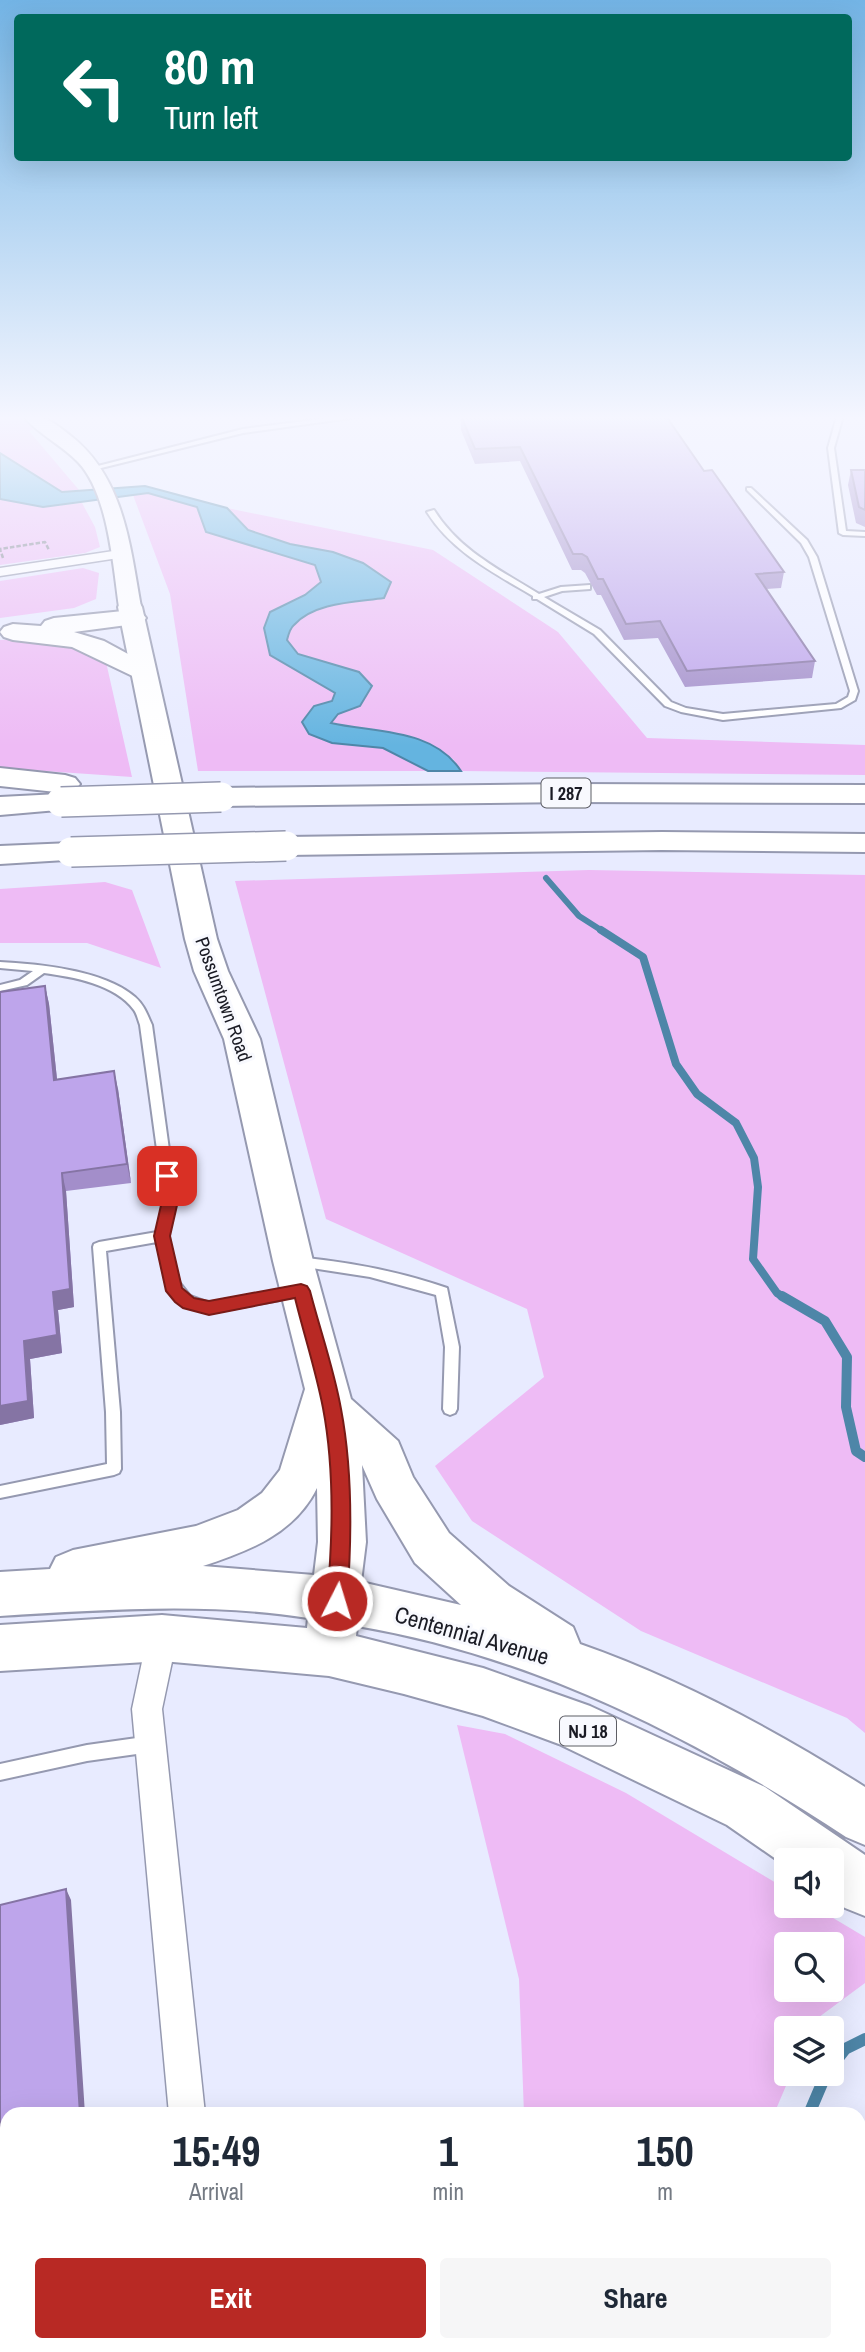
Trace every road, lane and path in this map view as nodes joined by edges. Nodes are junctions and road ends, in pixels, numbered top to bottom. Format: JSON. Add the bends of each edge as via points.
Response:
{"nodes":[{"id":1,"x":114,"y":526,"type":"edge"},
{"id":2,"x":440,"y":526,"type":"edge"},
{"id":3,"x":787,"y":526,"type":"edge"},
{"id":4,"x":842,"y":526,"type":"edge"},
{"id":5,"x":865,"y":534,"type":"edge"},
{"id":6,"x":120,"y":554,"type":"junction"},
{"id":7,"x":0,"y":572,"type":"edge"},
{"id":8,"x":587,"y":587,"type":"dead end"},
{"id":9,"x":536,"y":597,"type":"junction"},
{"id":10,"x":131,"y":612,"type":"junction"},
{"id":11,"x":4,"y":629,"type":"edge"},
{"id":12,"x":143,"y":673,"type":"junction"},
{"id":13,"x":0,"y":777,"type":"edge"},
{"id":14,"x":63,"y":793,"type":"junction"},
{"id":15,"x":865,"y":794,"type":"edge"},
{"id":16,"x":0,"y":806,"type":"edge"},
{"id":17,"x":865,"y":843,"type":"edge"},
{"id":18,"x":0,"y":855,"type":"edge"},
{"id":19,"x":0,"y":965,"type":"edge"},
{"id":20,"x":43,"y":968,"type":"junction"},
{"id":21,"x":0,"y":988,"type":"edge"},
{"id":22,"x":162,"y":1236,"type":"junction"},
{"id":23,"x":297,"y":1276,"type":"junction"},
{"id":24,"x":329,"y":1396,"type":"junction"},
{"id":25,"x":450,"y":1409,"type":"dead end"},
{"id":26,"x":0,"y":1492,"type":"edge"},
{"id":27,"x":0,"y":1593,"type":"edge"},
{"id":28,"x":337,"y":1601,"type":"junction"},
{"id":29,"x":162,"y":1638,"type":"junction"},
{"id":30,"x":0,"y":1648,"type":"edge"},
{"id":31,"x":329,"y":1653,"type":"junction"},
{"id":32,"x":603,"y":1676,"type":"junction"},
{"id":33,"x":150,"y":1744,"type":"junction"},
{"id":34,"x":0,"y":1772,"type":"edge"},
{"id":35,"x":865,"y":1818,"type":"edge"},
{"id":36,"x":807,"y":1848,"type":"edge"},
{"id":37,"x":844,"y":1873,"type":"edge"},
{"id":38,"x":865,"y":1888,"type":"edge"},
{"id":39,"x":186,"y":2107,"type":"edge"}],
"edges":[{"from":1,"to":6,"type":"main road","name":"Possumtown Road"},
{"from":2,"to":9,"type":"lane","via":[[470,555]]},
{"from":3,"to":9,"type":"lane","via":[[813,557],[855,691],[838,706],[723,717],[684,710],[658,696],[597,632]]},
{"from":4,"to":5,"type":"lane","via":[[843,533]]},
{"from":6,"to":7,"type":"street"},
{"from":6,"to":10,"type":"main road","name":"Possumtown Road"},
{"from":8,"to":9,"type":"lane"},
{"from":10,"to":11,"type":"highway"},
{"from":10,"to":12,"type":"highway","name":"Possumtown Road"},
{"from":11,"to":12,"type":"highway","via":[[76,638]]},
{"from":12,"to":23,"type":"highway","name":"Possumtown Road","via":[[201,939],[242,1039]]},
{"from":13,"to":14,"type":"highway"},
{"from":14,"to":15,"type":"highway","number":"I 287","bridge":true,"via":[[221,797]]},
{"from":14,"to":16,"type":"highway","number":"I 287"},
{"from":17,"to":18,"type":"highway","bridge":true,"via":[[286,846]]},
{"from":19,"to":20,"type":"lane"},
{"from":20,"to":21,"type":"lane","via":[[19,985]]},
{"from":20,"to":22,"type":"lane","via":[[89,979],[139,1008],[146,1025],[170,1201]]},
{"from":22,"to":23,"type":"lane","via":[[174,1291],[189,1304],[209,1308]]},
{"from":22,"to":26,"type":"lane","via":[[99,1247],[114,1469]]},
{"from":23,"to":24,"type":"highway","name":"Possumtown Road"},
{"from":23,"to":25,"type":"lane","via":[[369,1269],[442,1292],[452,1347]]},
{"from":24,"to":27,"type":"highway","via":[[296,1483],[263,1521],[216,1542],[99,1565]]},
{"from":24,"to":28,"type":"highway","name":"Possumtown Road","via":[[341,1503]]},
{"from":24,"to":32,"type":"highway","via":[[382,1455],[393,1485],[432,1548],[492,1602]]},
{"from":27,"to":28,"type":"highway","name":"Centennial Avenue","via":[[161,1586]]},
{"from":28,"to":31,"type":"highway","name":"Possumtown Road"},
{"from":28,"to":32,"type":"highway","name":"Centennial Avenue","via":[[460,1628]]},
{"from":29,"to":30,"type":"highway"},
{"from":29,"to":31,"type":"highway"},
{"from":29,"to":33,"type":"street","via":[[147,1709]]},
{"from":31,"to":36,"type":"highway","number":"NJ 18","via":[[483,1692],[572,1724],[746,1807]]},
{"from":32,"to":35,"type":"highway","name":"Centennial Avenue","via":[[758,1751]]},
{"from":33,"to":34,"type":"lane"},
{"from":33,"to":39,"type":"street"},
{"from":37,"to":38,"type":"highway"}]}
